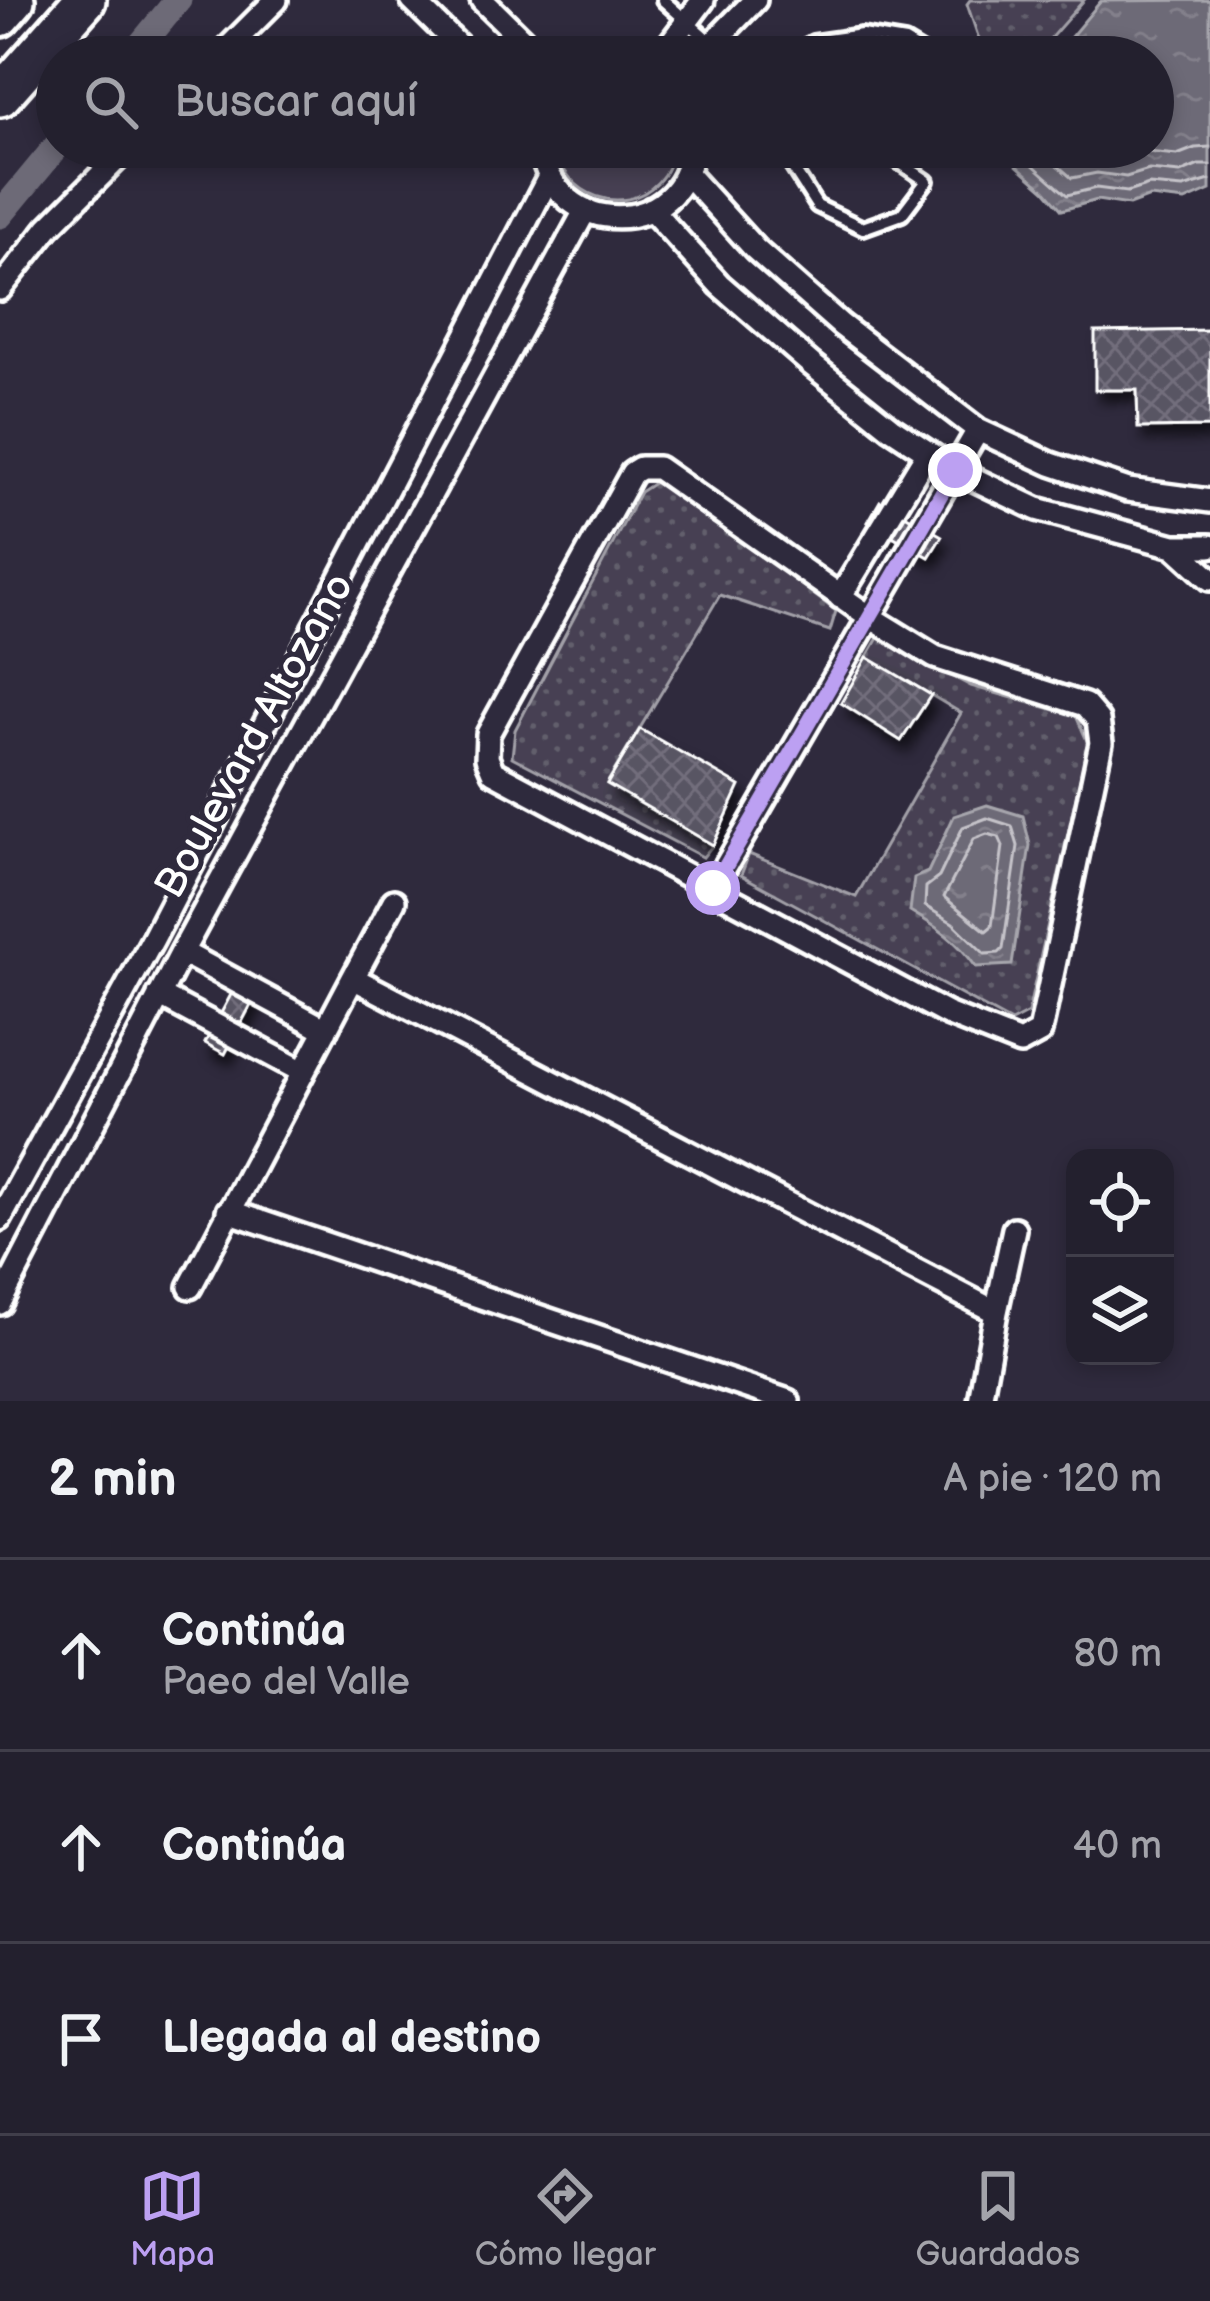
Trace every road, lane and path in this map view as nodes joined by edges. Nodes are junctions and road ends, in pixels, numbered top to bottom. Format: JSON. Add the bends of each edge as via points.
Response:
{"nodes":[{"id":1,"x":14,"y":0,"type":"edge"},
{"id":2,"x":85,"y":0,"type":"edge"},
{"id":3,"x":276,"y":0,"type":"edge"},
{"id":4,"x":412,"y":0,"type":"edge"},
{"id":5,"x":482,"y":0,"type":"edge"},
{"id":6,"x":664,"y":0,"type":"edge"},
{"id":7,"x":703,"y":0,"type":"edge"},
{"id":8,"x":755,"y":0,"type":"edge"},
{"id":9,"x":0,"y":16,"type":"edge"},
{"id":10,"x":688,"y":20,"type":"junction"},
{"id":11,"x":53,"y":36,"type":"edge"},
{"id":12,"x":240,"y":36,"type":"edge"},
{"id":13,"x":449,"y":36,"type":"edge"},
{"id":14,"x":519,"y":36,"type":"edge"},
{"id":15,"x":676,"y":36,"type":"edge"},
{"id":16,"x":702,"y":36,"type":"edge"},
{"id":17,"x":727,"y":36,"type":"edge"},
{"id":18,"x":36,"y":55,"type":"edge"},
{"id":19,"x":0,"y":96,"type":"edge"},
{"id":20,"x":108,"y":168,"type":"edge"},
{"id":21,"x":547,"y":168,"type":"edge"},
{"id":22,"x":687,"y":168,"type":"edge"},
{"id":23,"x":793,"y":168,"type":"edge"},
{"id":24,"x":908,"y":168,"type":"edge"},
{"id":25,"x":686,"y":173,"type":"junction"},
{"id":26,"x":549,"y":176,"type":"junction"},
{"id":27,"x":651,"y":209,"type":"junction"},
{"id":28,"x":585,"y":211,"type":"junction"},
{"id":29,"x":0,"y":289,"type":"edge"},
{"id":30,"x":978,"y":430,"type":"junction"},
{"id":31,"x":928,"y":452,"type":"junction"},
{"id":32,"x":955,"y":470,"type":"junction"},
{"id":33,"x":1210,"y":501,"type":"edge"},
{"id":34,"x":1174,"y":546,"type":"junction"},
{"id":35,"x":1210,"y":546,"type":"edge"},
{"id":36,"x":1210,"y":579,"type":"edge"},
{"id":37,"x":840,"y":597,"type":"junction"},
{"id":38,"x":870,"y":617,"type":"junction"},
{"id":39,"x":713,"y":888,"type":"junction"},
{"id":40,"x":394,"y":901,"type":"dead end"},
{"id":41,"x":182,"y":952,"type":"junction"},
{"id":42,"x":353,"y":977,"type":"junction"},
{"id":43,"x":159,"y":995,"type":"junction"},
{"id":44,"x":326,"y":1030,"type":"junction"},
{"id":45,"x":303,"y":1072,"type":"junction"},
{"id":46,"x":228,"y":1211,"type":"junction"},
{"id":47,"x":0,"y":1219,"type":"edge"},
{"id":48,"x":1014,"y":1229,"type":"dead end"},
{"id":49,"x":190,"y":1287,"type":"dead end"},
{"id":50,"x":0,"y":1303,"type":"edge"},
{"id":51,"x":996,"y":1312,"type":"junction"},
{"id":52,"x":788,"y":1401,"type":"edge"},
{"id":53,"x":980,"y":1401,"type":"edge"}],
"edges":[{"from":1,"to":9,"type":"highway"},
{"from":2,"to":11,"type":"highway"},
{"from":3,"to":12,"type":"street"},
{"from":4,"to":13,"type":"street"},
{"from":5,"to":14,"type":"street"},
{"from":6,"to":10,"type":"lane"},
{"from":7,"to":10,"type":"street"},
{"from":8,"to":17,"type":"street"},
{"from":10,"to":15,"type":"street"},
{"from":10,"to":16,"type":"lane"},
{"from":18,"to":19,"type":"highway"},
{"from":20,"to":29,"type":"street"},
{"from":21,"to":26,"type":"street"},
{"from":22,"to":25,"type":"street"},
{"from":23,"to":24,"type":"lane","via":[[817,206],[863,228],[902,214],[927,181]]},
{"from":25,"to":27,"type":"street"},
{"from":25,"to":30,"type":"street","via":[[755,249]]},
{"from":26,"to":28,"type":"street"},
{"from":26,"to":47,"type":"street","name":"Boulevard Altozano"},
{"from":27,"to":28,"type":"street","via":[[619,218]]},
{"from":27,"to":31,"type":"street","via":[[719,285]]},
{"from":28,"to":41,"type":"street","name":"Boulevard Altozano"},
{"from":30,"to":32,"type":"street"},
{"from":30,"to":33,"type":"street","via":[[1128,490]]},
{"from":31,"to":32,"type":"street"},
{"from":31,"to":37,"type":"street"},
{"from":32,"to":34,"type":"street","via":[[1037,509]]},
{"from":32,"to":38,"type":"street"},
{"from":34,"to":35,"type":"street"},
{"from":34,"to":36,"type":"street"},
{"from":37,"to":38,"type":"street"},
{"from":37,"to":39,"type":"street","via":[[658,467],[640,468],[488,734],[493,772]]},
{"from":38,"to":39,"type":"street"},
{"from":38,"to":39,"type":"street","via":[[935,657],[1085,705],[1098,720],[1101,743],[1040,1032],[1020,1043],[947,1014]]},
{"from":40,"to":42,"type":"street"},
{"from":41,"to":43,"type":"street","name":"Boulevard Altozano"},
{"from":41,"to":44,"type":"street"},
{"from":42,"to":44,"type":"street"},
{"from":42,"to":51,"type":"street"},
{"from":43,"to":45,"type":"street"},
{"from":43,"to":50,"type":"street","name":"Boulevard Altozano"},
{"from":44,"to":45,"type":"street"},
{"from":45,"to":46,"type":"street"},
{"from":46,"to":49,"type":"street"},
{"from":46,"to":52,"type":"street"},
{"from":48,"to":51,"type":"street"},
{"from":51,"to":53,"type":"street"}]}
